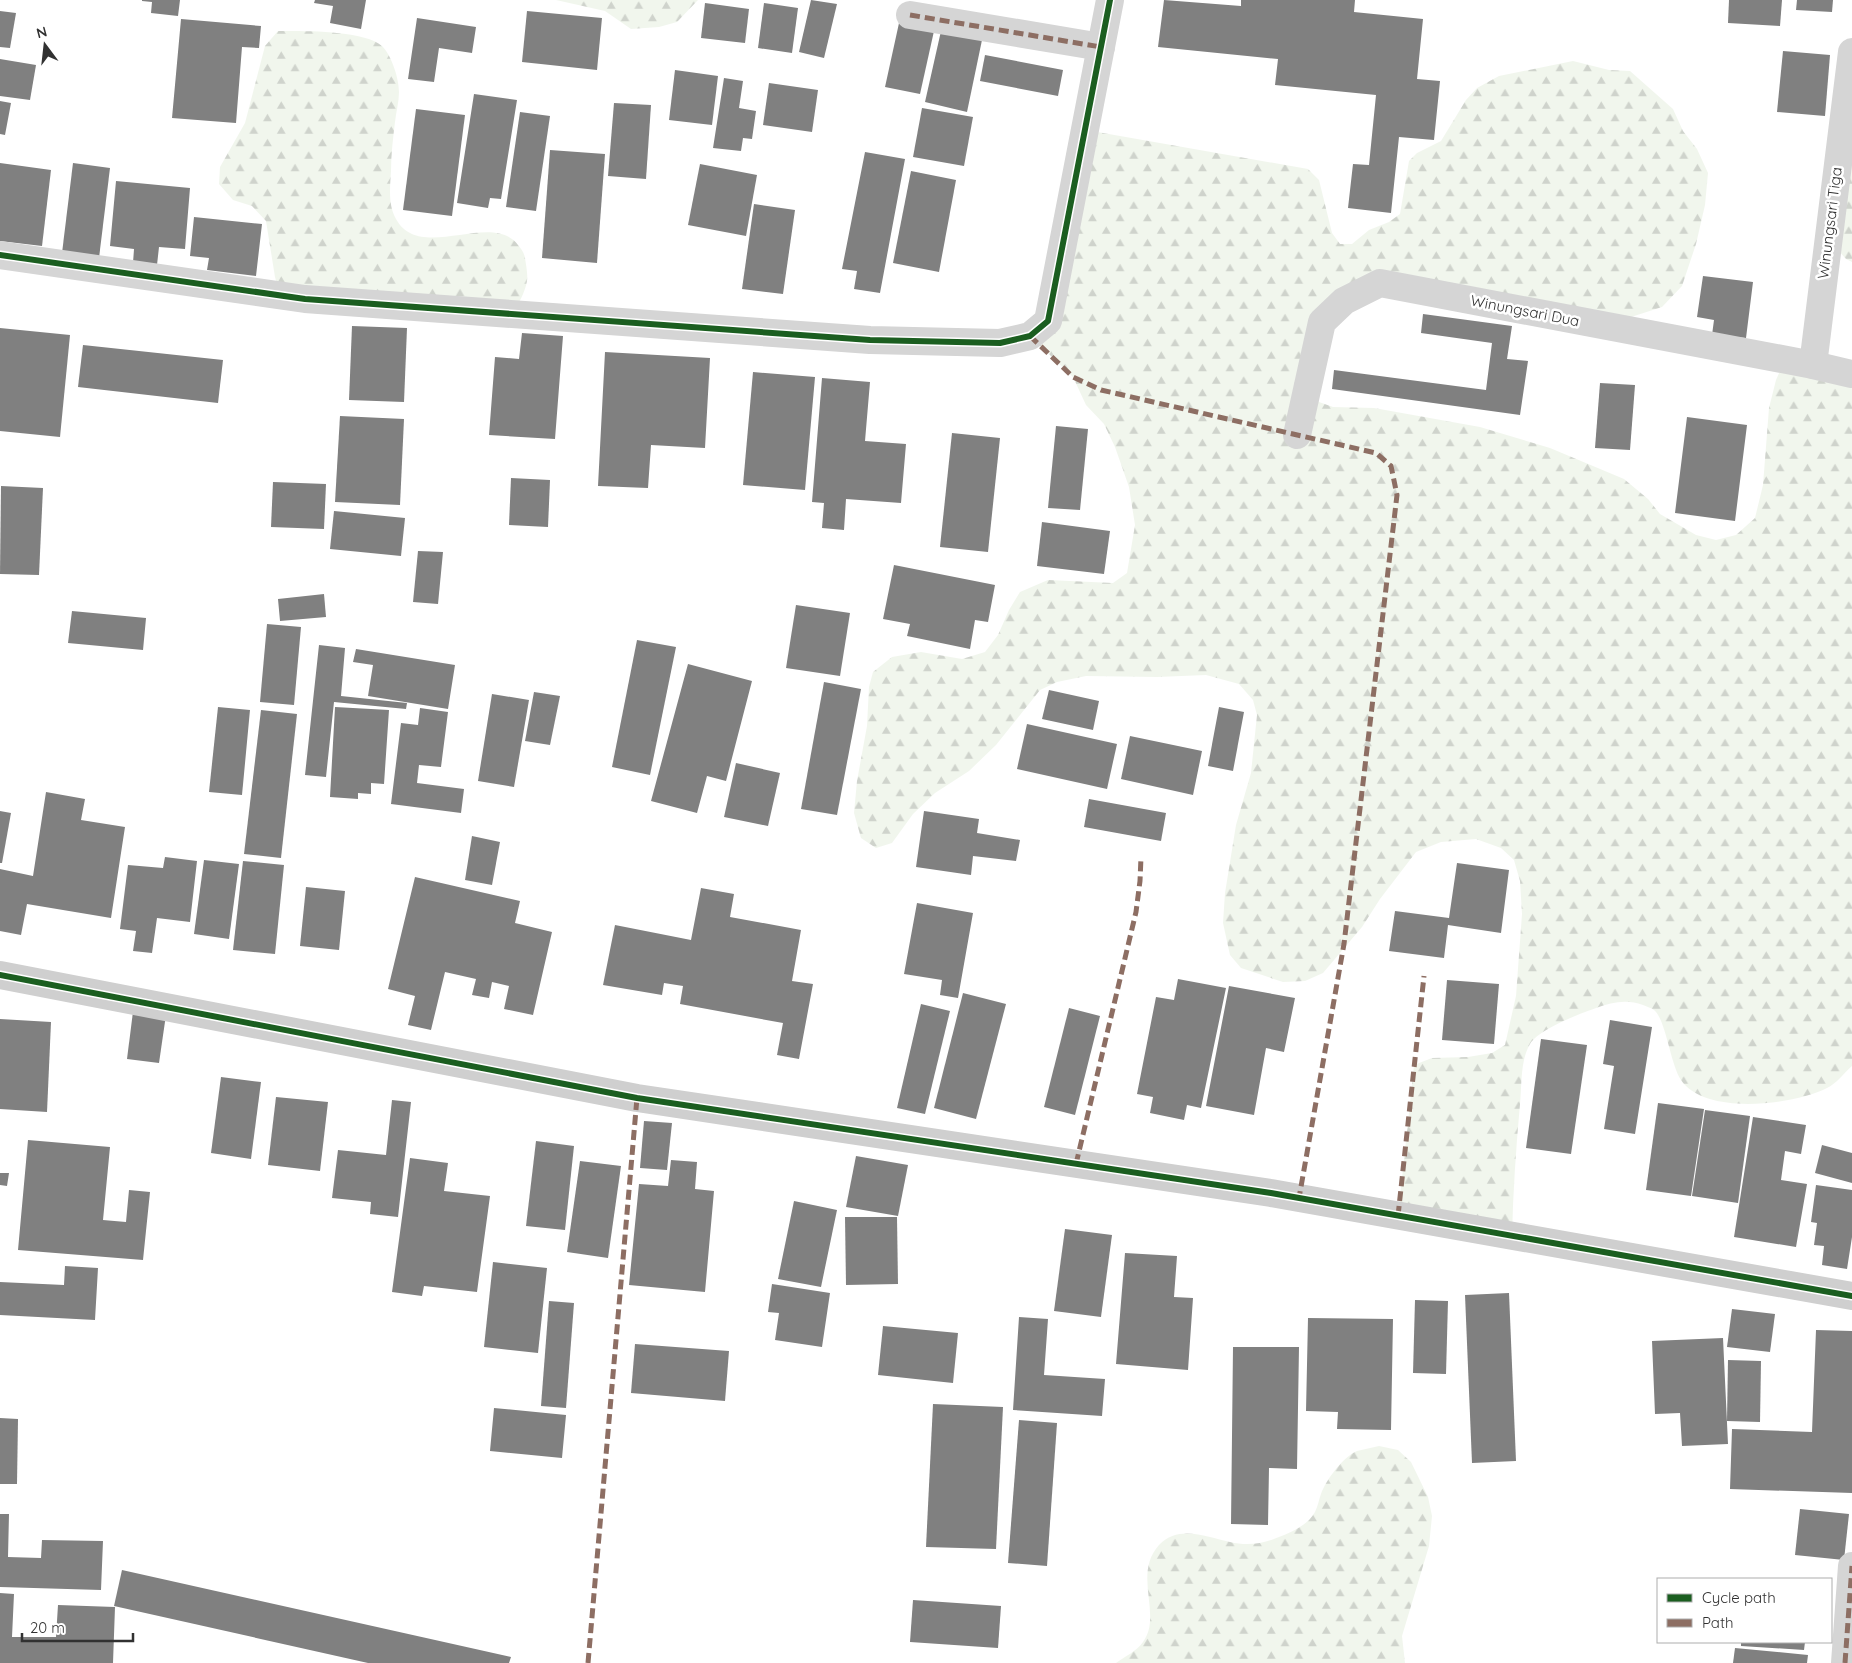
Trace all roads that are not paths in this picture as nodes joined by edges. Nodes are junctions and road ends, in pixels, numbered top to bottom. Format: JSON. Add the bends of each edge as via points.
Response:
{"nodes":[{"id":1,"x":1110,"y":0,"type":"edge"},
{"id":2,"x":910,"y":15,"type":"dead end"},
{"id":3,"x":1101,"y":47,"type":"junction"},
{"id":4,"x":1852,"y":52,"type":"edge"},
{"id":5,"x":0,"y":255,"type":"edge"},
{"id":6,"x":1813,"y":365,"type":"junction"},
{"id":7,"x":1852,"y":374,"type":"edge"},
{"id":8,"x":1297,"y":435,"type":"dead end"},
{"id":9,"x":0,"y":975,"type":"edge"},
{"id":10,"x":1852,"y":1296,"type":"edge"},
{"id":11,"x":1852,"y":1566,"type":"edge"},
{"id":12,"x":1845,"y":1663,"type":"edge"}],
"edges":[{"from":1,"to":3,"type":"street"},
{"from":2,"to":3,"type":"street"},
{"from":3,"to":5,"type":"street","via":[[1048,321],[1030,336],[1000,343],[860,340],[305,299]]},
{"from":4,"to":6,"type":"street","name":"Winungsari Tiga"},
{"from":6,"to":7,"type":"street","name":"Winungsari Dua"},
{"from":6,"to":8,"type":"street","name":"Winungsari Dua","via":[[1380,283],[1344,301],[1322,322]]},
{"from":9,"to":10,"type":"street","via":[[637,1098],[1271,1193]]},
{"from":11,"to":12,"type":"street"}]}
